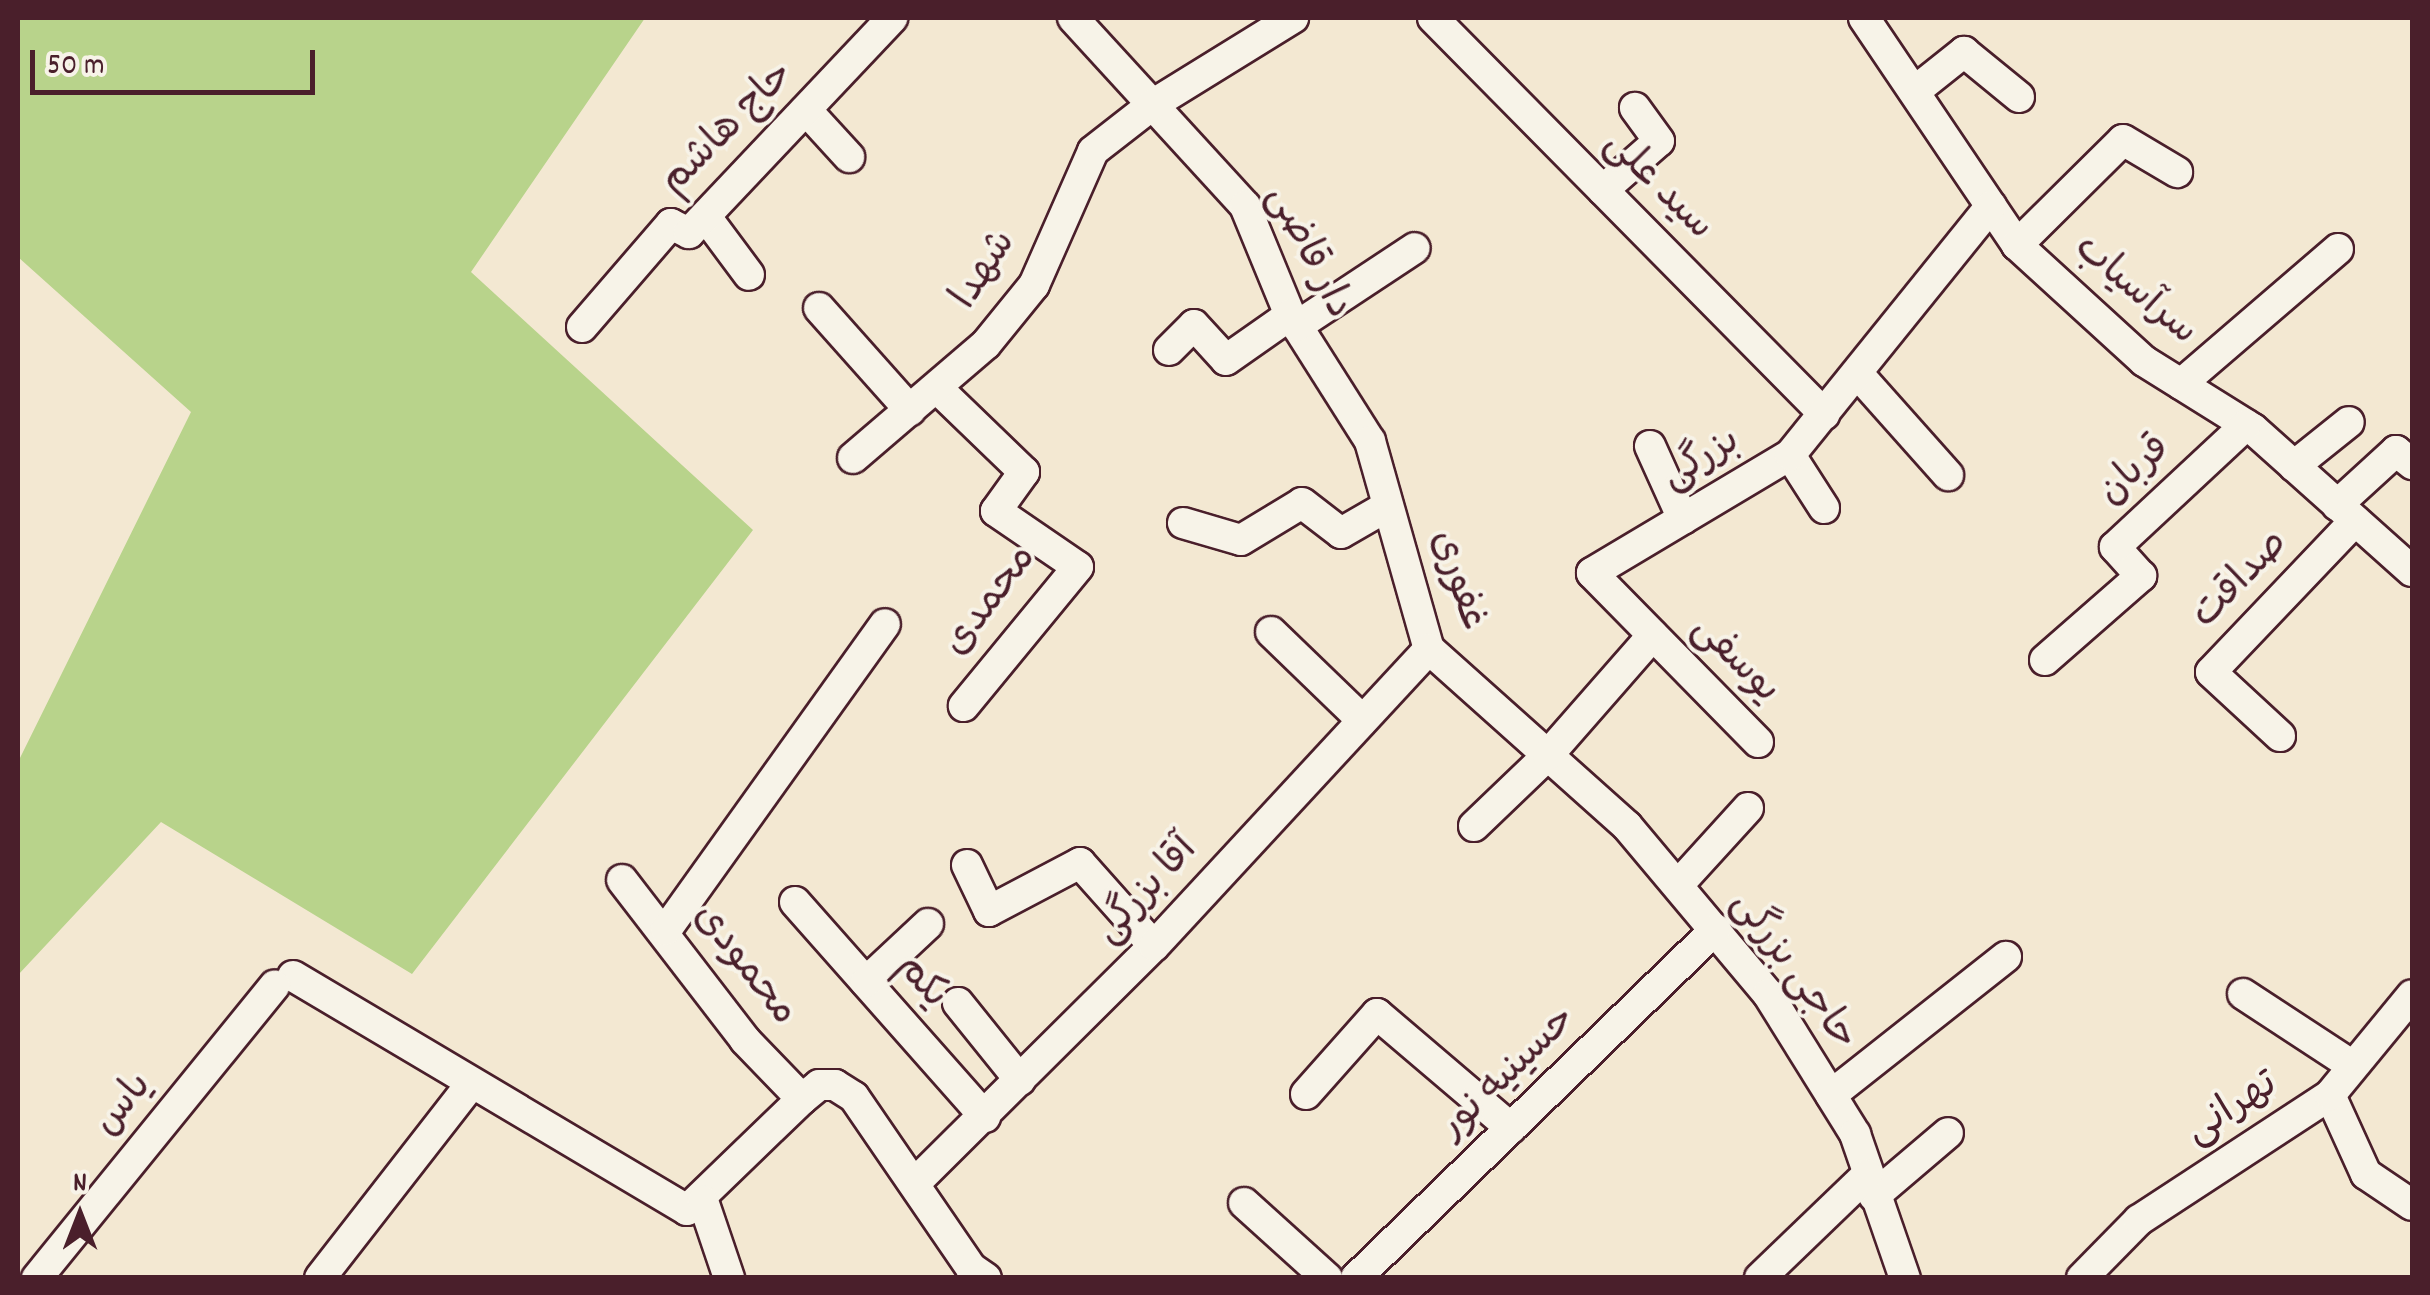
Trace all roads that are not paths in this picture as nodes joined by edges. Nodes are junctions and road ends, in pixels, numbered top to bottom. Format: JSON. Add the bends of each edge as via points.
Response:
{"nodes":[{"id":1,"x":892,"y":18,"type":"edge"},
{"id":2,"x":1293,"y":18,"type":"edge"},
{"id":3,"x":1433,"y":18,"type":"edge"},
{"id":4,"x":1864,"y":18,"type":"edge"},
{"id":5,"x":1082,"y":20,"type":"edge"},
{"id":6,"x":1915,"y":91,"type":"junction"},
{"id":7,"x":2018,"y":97,"type":"dead end"},
{"id":8,"x":1152,"y":104,"type":"junction"},
{"id":9,"x":1634,"y":108,"type":"dead end"},
{"id":10,"x":806,"y":110,"type":"junction"},
{"id":11,"x":848,"y":157,"type":"dead end"},
{"id":12,"x":2177,"y":172,"type":"dead end"},
{"id":13,"x":1603,"y":190,"type":"junction"},
{"id":14,"x":1991,"y":206,"type":"junction"},
{"id":15,"x":706,"y":217,"type":"junction"},
{"id":16,"x":2018,"y":244,"type":"junction"},
{"id":17,"x":1414,"y":248,"type":"dead end"},
{"id":18,"x":2338,"y":249,"type":"dead end"},
{"id":19,"x":749,"y":275,"type":"dead end"},
{"id":20,"x":819,"y":308,"type":"dead end"},
{"id":21,"x":1294,"y":320,"type":"junction"},
{"id":22,"x":582,"y":327,"type":"dead end"},
{"id":23,"x":1169,"y":350,"type":"dead end"},
{"id":24,"x":1856,"y":372,"type":"junction"},
{"id":25,"x":2182,"y":384,"type":"junction"},
{"id":26,"x":938,"y":388,"type":"junction"},
{"id":27,"x":910,"y":410,"type":"junction"},
{"id":28,"x":1824,"y":414,"type":"junction"},
{"id":29,"x":2349,"y":422,"type":"dead end"},
{"id":30,"x":2246,"y":425,"type":"junction"},
{"id":31,"x":1650,"y":446,"type":"dead end"},
{"id":32,"x":1790,"y":455,"type":"junction"},
{"id":33,"x":853,"y":458,"type":"dead end"},
{"id":34,"x":2412,"y":464,"type":"edge"},
{"id":35,"x":2294,"y":466,"type":"junction"},
{"id":36,"x":1948,"y":475,"type":"dead end"},
{"id":37,"x":1388,"y":506,"type":"junction"},
{"id":38,"x":1824,"y":508,"type":"dead end"},
{"id":39,"x":2346,"y":513,"type":"junction"},
{"id":40,"x":1683,"y":519,"type":"junction"},
{"id":41,"x":1183,"y":523,"type":"dead end"},
{"id":42,"x":2412,"y":570,"type":"edge"},
{"id":43,"x":885,"y":624,"type":"dead end"},
{"id":44,"x":1270,"y":632,"type":"dead end"},
{"id":45,"x":1652,"y":635,"type":"junction"},
{"id":46,"x":1429,"y":650,"type":"junction"},
{"id":47,"x":2045,"y":660,"type":"dead end"},
{"id":48,"x":964,"y":706,"type":"dead end"},
{"id":49,"x":1362,"y":720,"type":"junction"},
{"id":50,"x":2280,"y":736,"type":"dead end"},
{"id":51,"x":1758,"y":742,"type":"dead end"},
{"id":52,"x":1548,"y":756,"type":"junction"},
{"id":53,"x":1748,"y":808,"type":"dead end"},
{"id":54,"x":1474,"y":826,"type":"dead end"},
{"id":55,"x":967,"y":864,"type":"dead end"},
{"id":56,"x":622,"y":880,"type":"dead end"},
{"id":57,"x":1678,"y":885,"type":"junction"},
{"id":58,"x":795,"y":902,"type":"dead end"},
{"id":59,"x":928,"y":924,"type":"dead end"},
{"id":60,"x":666,"y":930,"type":"junction"},
{"id":61,"x":1716,"y":930,"type":"junction"},
{"id":62,"x":1154,"y":946,"type":"junction"},
{"id":63,"x":2006,"y":956,"type":"dead end"},
{"id":64,"x":866,"y":982,"type":"junction"},
{"id":65,"x":2243,"y":994,"type":"dead end"},
{"id":66,"x":2412,"y":995,"type":"edge"},
{"id":67,"x":958,"y":1002,"type":"dead end"},
{"id":68,"x":2353,"y":1066,"type":"junction"},
{"id":69,"x":1020,"y":1080,"type":"junction"},
{"id":70,"x":470,"y":1085,"type":"junction"},
{"id":71,"x":1306,"y":1094,"type":"dead end"},
{"id":72,"x":1831,"y":1095,"type":"junction"},
{"id":73,"x":2330,"y":1095,"type":"junction"},
{"id":74,"x":802,"y":1099,"type":"junction"},
{"id":75,"x":985,"y":1117,"type":"junction"},
{"id":76,"x":1511,"y":1128,"type":"junction"},
{"id":77,"x":1948,"y":1133,"type":"dead end"},
{"id":78,"x":917,"y":1181,"type":"junction"},
{"id":79,"x":1870,"y":1186,"type":"junction"},
{"id":80,"x":1244,"y":1202,"type":"dead end"},
{"id":81,"x":2412,"y":1204,"type":"edge"},
{"id":82,"x":695,"y":1206,"type":"junction"},
{"id":83,"x":18,"y":1270,"type":"edge"},
{"id":84,"x":34,"y":1278,"type":"edge"},
{"id":85,"x":320,"y":1278,"type":"edge"},
{"id":86,"x":729,"y":1278,"type":"edge"},
{"id":87,"x":986,"y":1278,"type":"edge"},
{"id":88,"x":1326,"y":1278,"type":"edge"},
{"id":89,"x":1356,"y":1278,"type":"edge"},
{"id":90,"x":1760,"y":1278,"type":"edge"},
{"id":91,"x":1905,"y":1278,"type":"edge"},
{"id":92,"x":2082,"y":1278,"type":"edge"}],
"edges":[{"from":1,"to":10,"type":"street","name":"حاج هاشم"},
{"from":2,"to":8,"type":"street","name":"شهدا"},
{"from":3,"to":13,"type":"street","name":"سید علی"},
{"from":4,"to":6,"type":"street","name":"سرآسیاب"},
{"from":5,"to":8,"type":"street","name":"دار قاضی"},
{"from":6,"to":7,"type":"street","via":[[1964,52]]},
{"from":6,"to":14,"type":"street","name":"سرآسیاب"},
{"from":8,"to":21,"type":"street","name":"دار قاضی","via":[[1245,206]]},
{"from":8,"to":26,"type":"street","name":"شهدا","via":[[1093,151],[1034,285],[986,344]]},
{"from":9,"to":13,"type":"street","via":[[1659,141]]},
{"from":10,"to":11,"type":"street"},
{"from":10,"to":15,"type":"street","name":"حاج هاشم"},
{"from":12,"to":16,"type":"street","via":[[2123,140]]},
{"from":13,"to":28,"type":"street","name":"سید علی"},
{"from":14,"to":16,"type":"street","name":"سرآسیاب"},
{"from":14,"to":24,"type":"street","name":"بزرگی"},
{"from":15,"to":19,"type":"street"},
{"from":15,"to":22,"type":"street","name":"حاج هاشم","via":[[689,233],[671,224]]},
{"from":16,"to":25,"type":"street","name":"سرآسیاب","via":[[2144,361]]},
{"from":17,"to":21,"type":"street"},
{"from":18,"to":25,"type":"street"},
{"from":20,"to":27,"type":"street"},
{"from":21,"to":23,"type":"street","via":[[1226,360],[1194,325]]},
{"from":21,"to":37,"type":"street","name":"دار قاضی","via":[[1370,441]]},
{"from":24,"to":28,"type":"street","name":"بزرگی"},
{"from":24,"to":36,"type":"street"},
{"from":25,"to":30,"type":"street","name":"سرآسیاب"},
{"from":26,"to":27,"type":"street","name":"شهدا"},
{"from":26,"to":48,"type":"street","name":"محمدی","via":[[1024,472],[996,511],[1078,567]]},
{"from":27,"to":33,"type":"street","name":"شهدا"},
{"from":28,"to":32,"type":"street","name":"بزرگی"},
{"from":29,"to":35,"type":"street"},
{"from":30,"to":35,"type":"street","name":"سرآسیاب"},
{"from":30,"to":47,"type":"street","name":"قربان","via":[[2115,547],[2141,576]]},
{"from":31,"to":40,"type":"street"},
{"from":32,"to":38,"type":"street"},
{"from":32,"to":40,"type":"street","name":"بزرگی"},
{"from":34,"to":39,"type":"street","via":[[2396,452]]},
{"from":35,"to":39,"type":"street","name":"سرآسیاب"},
{"from":37,"to":41,"type":"street","via":[[1341,533],[1302,503],[1241,540]]},
{"from":37,"to":46,"type":"street","name":"غفوری"},
{"from":39,"to":42,"type":"street","name":"سرآسیاب"},
{"from":39,"to":50,"type":"street","name":"صداقت","via":[[2211,672]]},
{"from":40,"to":45,"type":"street","name":"بزرگی","via":[[1592,573]]},
{"from":43,"to":60,"type":"street"},
{"from":44,"to":49,"type":"street"},
{"from":45,"to":51,"type":"street","name":"یوسفی"},
{"from":45,"to":52,"type":"street"},
{"from":46,"to":49,"type":"street","name":"آقا بزرگی"},
{"from":46,"to":52,"type":"street","name":"غفوری"},
{"from":49,"to":62,"type":"street","name":"آقا بزرگی"},
{"from":52,"to":54,"type":"street"},
{"from":52,"to":57,"type":"street","name":"حاجی بزرگی","via":[[1627,826]]},
{"from":53,"to":57,"type":"street"},
{"from":55,"to":62,"type":"street","via":[[990,911],[1080,862]]},
{"from":56,"to":60,"type":"street","name":"محمودی"},
{"from":57,"to":61,"type":"street","name":"حاجی بزرگی"},
{"from":58,"to":64,"type":"street","name":"یکم"},
{"from":59,"to":64,"type":"street"},
{"from":60,"to":74,"type":"street","name":"محمودی","via":[[745,1040]]},
{"from":61,"to":72,"type":"street","name":"حاجی بزرگی","via":[[1768,994]]},
{"from":61,"to":76,"type":"street","name":"حسینیه نور"},
{"from":62,"to":69,"type":"street","name":"آقا بزرگی"},
{"from":63,"to":72,"type":"street"},
{"from":64,"to":75,"type":"street","name":"یکم"},
{"from":65,"to":68,"type":"street"},
{"from":66,"to":68,"type":"street","name":"تهرانی"},
{"from":67,"to":69,"type":"street"},
{"from":68,"to":73,"type":"street","name":"تهرانی"},
{"from":69,"to":75,"type":"street","name":"آقا بزرگی"},
{"from":70,"to":82,"type":"street","name":"یاس"},
{"from":70,"to":84,"type":"street","name":"یاس","via":[[284,981]]},
{"from":70,"to":85,"type":"street"},
{"from":71,"to":76,"type":"street","via":[[1377,1014]]},
{"from":72,"to":79,"type":"street","name":"حاجی بزرگی","via":[[1854,1134]]},
{"from":73,"to":81,"type":"street","via":[[2366,1174]]},
{"from":73,"to":92,"type":"street","name":"تهرانی","via":[[2139,1220]]},
{"from":74,"to":78,"type":"street","via":[[819,1084],[854,1096]]},
{"from":74,"to":82,"type":"street"},
{"from":75,"to":78,"type":"street","name":"آقا بزرگی"},
{"from":76,"to":89,"type":"street","name":"حسینیه نور"},
{"from":77,"to":79,"type":"street"},
{"from":78,"to":87,"type":"street","via":[[972,1268]]},
{"from":79,"to":90,"type":"street"},
{"from":79,"to":91,"type":"street","name":"حاجی بزرگی"},
{"from":80,"to":88,"type":"street"},
{"from":82,"to":86,"type":"street"},
{"from":83,"to":84,"type":"street"}]}
